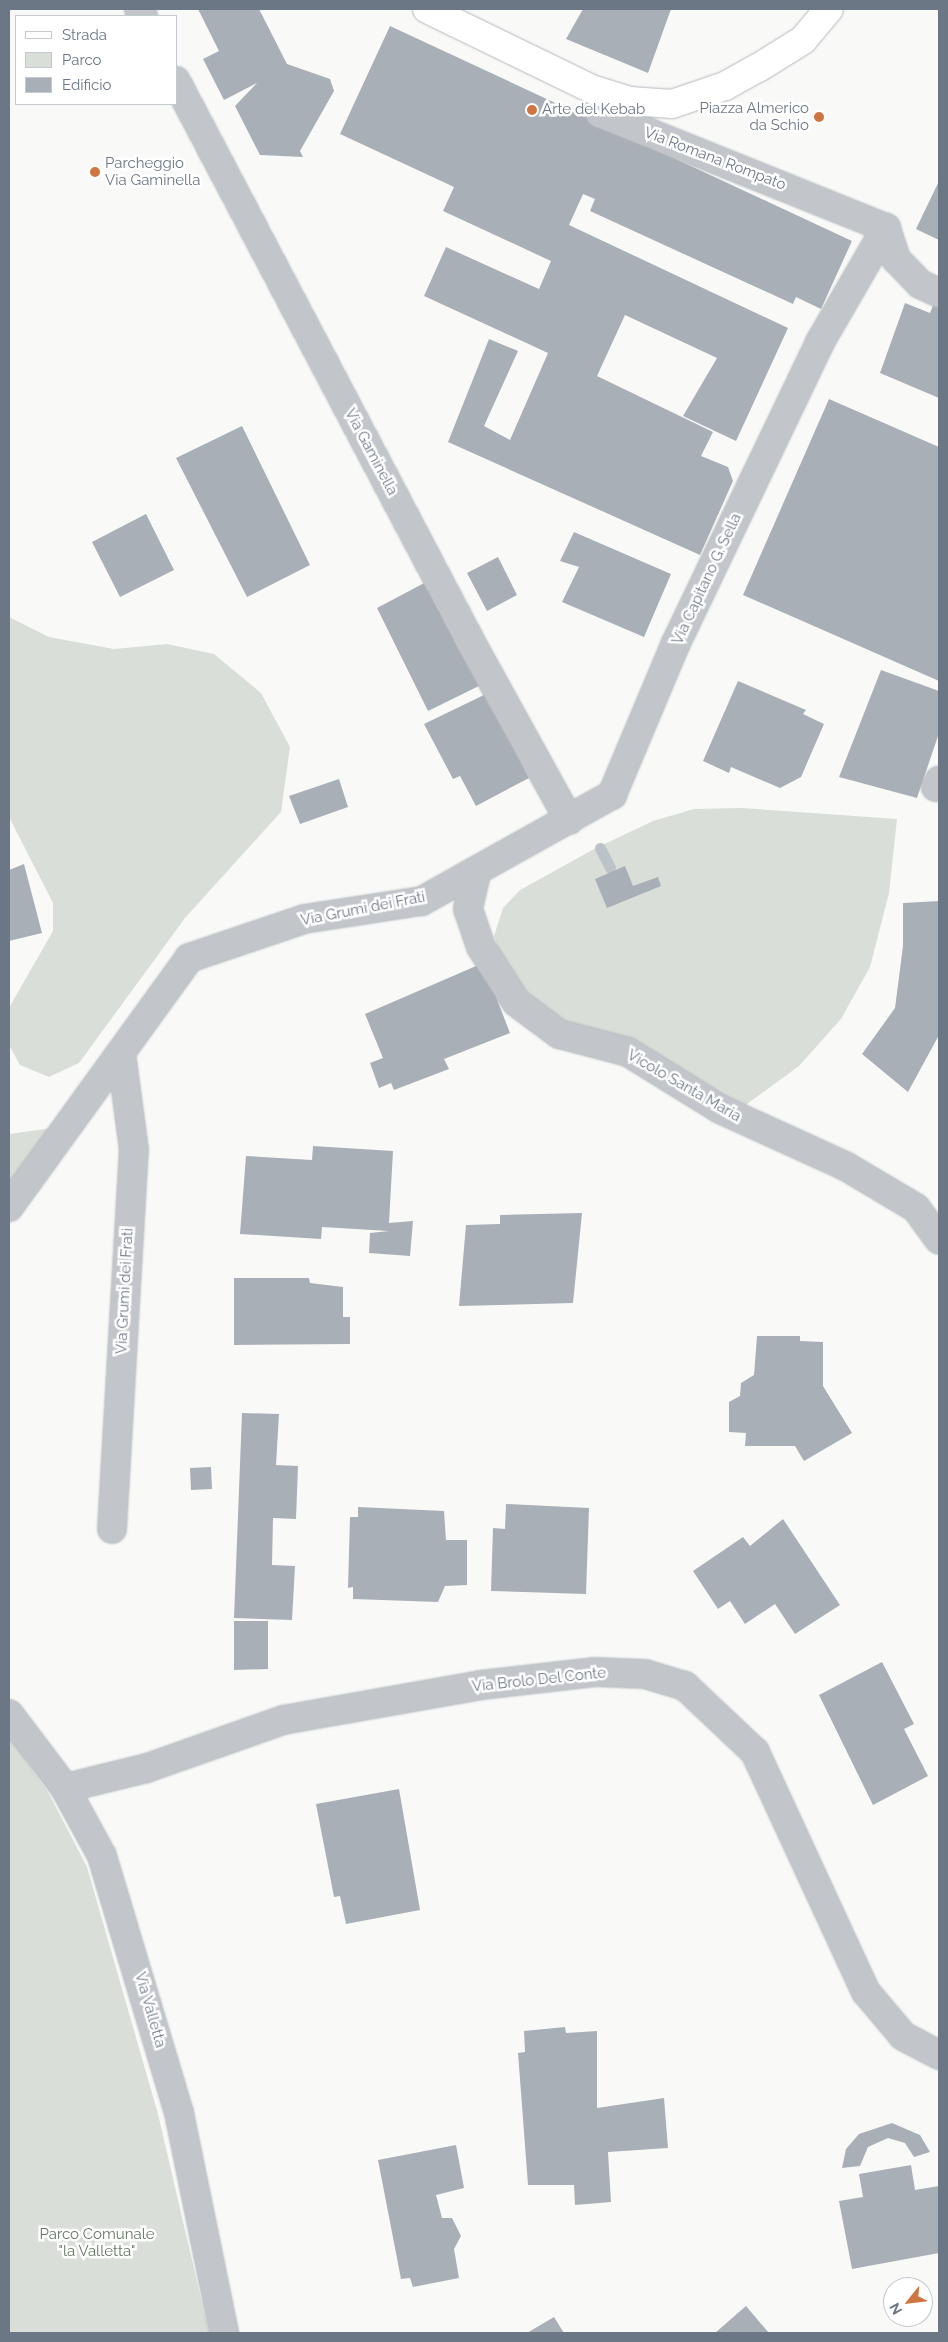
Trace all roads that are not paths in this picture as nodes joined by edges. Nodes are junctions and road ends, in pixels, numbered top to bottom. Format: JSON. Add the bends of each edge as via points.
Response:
{"nodes":[{"id":1,"x":427,"y":9,"type":"edge"},
{"id":2,"x":829,"y":9,"type":"edge"},
{"id":3,"x":178,"y":85,"type":"edge"},
{"id":4,"x":594,"y":90,"type":"junction"},
{"id":5,"x":886,"y":228,"type":"junction"},
{"id":6,"x":939,"y":293,"type":"edge"},
{"id":7,"x":569,"y":820,"type":"junction"},
{"id":8,"x":476,"y":874,"type":"junction"},
{"id":9,"x":121,"y":1054,"type":"junction"},
{"id":10,"x":9,"y":1207,"type":"edge"},
{"id":11,"x":939,"y":1240,"type":"edge"},
{"id":12,"x":112,"y":1529,"type":"dead end"},
{"id":13,"x":9,"y":1714,"type":"edge"},
{"id":14,"x":65,"y":1788,"type":"junction"},
{"id":15,"x":939,"y":2055,"type":"edge"},
{"id":16,"x":224,"y":2333,"type":"edge"}],
"edges":[{"from":1,"to":4,"type":"street"},
{"from":2,"to":4,"type":"street","via":[[803,40],[725,86],[672,104],[630,101]]},
{"from":3,"to":7,"type":"street","name":"Via Gaminella"},
{"from":4,"to":5,"type":"street","name":"Via Romana Rompato","via":[[600,113]]},
{"from":5,"to":6,"type":"street","via":[[896,259],[920,284]]},
{"from":5,"to":7,"type":"street","name":"Via Capitano G. Sella","via":[[820,342],[676,645],[612,795]]},
{"from":7,"to":8,"type":"street","name":"Via Capitano G. Sella"},
{"from":8,"to":9,"type":"street","name":"Via Grumi dei Frati","via":[[422,901],[304,920],[189,958]]},
{"from":8,"to":11,"type":"street","name":"Vicolo Santa Maria","via":[[468,909],[481,947],[516,1002],[559,1034],[628,1052],[720,1109],[848,1167],[916,1208]]},
{"from":9,"to":10,"type":"street","name":"Via Grumi dei Frati"},
{"from":9,"to":12,"type":"street","name":"Via Grumi dei Frati","via":[[134,1150]]},
{"from":13,"to":14,"type":"street","name":"Via Valletta"},
{"from":14,"to":15,"type":"street","name":"Via Brolo Del Conte","via":[[147,1768],[283,1720],[481,1685],[595,1672],[644,1674],[685,1686],[755,1752],[866,1992],[903,2036]]},
{"from":14,"to":16,"type":"street","name":"Via Valletta","via":[[102,1856],[130,1938],[179,2113]]}]}
